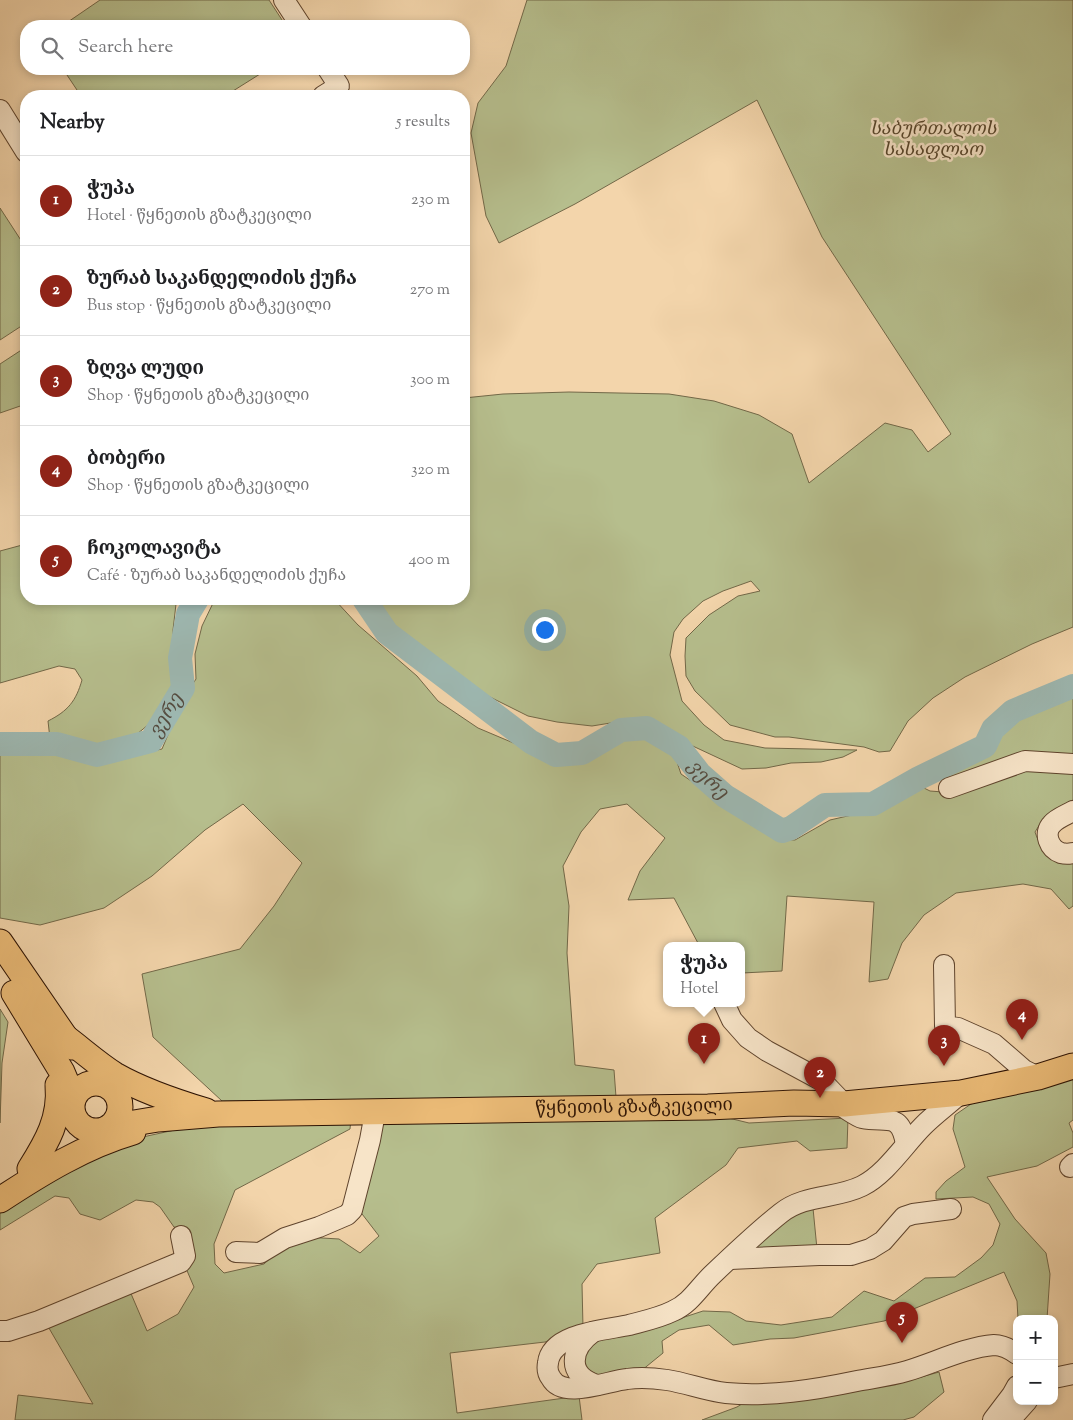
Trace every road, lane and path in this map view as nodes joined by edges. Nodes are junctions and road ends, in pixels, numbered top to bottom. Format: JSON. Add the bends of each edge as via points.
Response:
{"nodes":[{"id":1,"x":284,"y":0,"type":"edge"},
{"id":2,"x":297,"y":20,"type":"edge"},
{"id":3,"x":332,"y":75,"type":"edge"},
{"id":4,"x":333,"y":90,"type":"edge"},
{"id":5,"x":0,"y":110,"type":"edge"},
{"id":6,"x":20,"y":142,"type":"edge"},
{"id":7,"x":1073,"y":764,"type":"edge"},
{"id":8,"x":949,"y":788,"type":"dead end"},
{"id":9,"x":1073,"y":811,"type":"edge"},
{"id":10,"x":1073,"y":854,"type":"edge"},
{"id":11,"x":0,"y":942,"type":"edge"},
{"id":12,"x":944,"y":965,"type":"dead end"},
{"id":13,"x":5,"y":970,"type":"edge"},
{"id":14,"x":726,"y":1007,"type":"edge"},
{"id":15,"x":53,"y":1038,"type":"junction"},
{"id":16,"x":1073,"y":1066,"type":"edge"},
{"id":17,"x":1038,"y":1077,"type":"junction"},
{"id":18,"x":109,"y":1088,"type":"junction"},
{"id":19,"x":961,"y":1093,"type":"junction"},
{"id":20,"x":841,"y":1104,"type":"junction"},
{"id":21,"x":73,"y":1106,"type":"junction"},
{"id":22,"x":187,"y":1111,"type":"junction"},
{"id":23,"x":375,"y":1113,"type":"junction"},
{"id":24,"x":104,"y":1130,"type":"junction"},
{"id":25,"x":906,"y":1144,"type":"junction"},
{"id":26,"x":42,"y":1168,"type":"junction"},
{"id":27,"x":1,"y":1200,"type":"edge"},
{"id":28,"x":951,"y":1209,"type":"dead end"},
{"id":29,"x":180,"y":1236,"type":"dead end"},
{"id":30,"x":236,"y":1252,"type":"dead end"},
{"id":31,"x":730,"y":1258,"type":"junction"},
{"id":32,"x":0,"y":1331,"type":"edge"},
{"id":33,"x":593,"y":1332,"type":"junction"},
{"id":34,"x":1013,"y":1351,"type":"edge"},
{"id":35,"x":1073,"y":1374,"type":"edge"},
{"id":36,"x":1058,"y":1377,"type":"edge"},
{"id":37,"x":597,"y":1384,"type":"junction"},
{"id":38,"x":1013,"y":1393,"type":"edge"},
{"id":39,"x":1023,"y":1405,"type":"edge"},
{"id":40,"x":993,"y":1420,"type":"edge"},
{"id":41,"x":1010,"y":1420,"type":"edge"}],
"edges":[{"from":1,"to":2,"type":"street"},
{"from":3,"to":4,"type":"street","via":[[339,86]]},
{"from":5,"to":6,"type":"street"},
{"from":7,"to":8,"type":"street","via":[[1025,761]]},
{"from":9,"to":10,"type":"street","via":[[1052,823],[1047,837],[1054,850]]},
{"from":11,"to":13,"type":"main road"},
{"from":12,"to":17,"type":"street","via":[[946,1026],[994,1044],[1024,1070]]},
{"from":13,"to":15,"type":"main road"},
{"from":14,"to":20,"type":"street","via":[[732,1020],[748,1038],[821,1080]]},
{"from":15,"to":18,"type":"main road"},
{"from":15,"to":21,"type":"main road"},
{"from":15,"to":22,"type":"main road"},
{"from":15,"to":26,"type":"main road","via":[[58,1109]]},
{"from":16,"to":17,"type":"main road","name":"წყნეთის გზატკეცილი"},
{"from":17,"to":19,"type":"main road","name":"წყნეთის გზატკეცილი"},
{"from":18,"to":21,"type":"main road","via":[[96,1082],[85,1085],[80,1088]]},
{"from":18,"to":22,"type":"main road"},
{"from":18,"to":24,"type":"main road","via":[[121,1105],[118,1118]]},
{"from":19,"to":20,"type":"main road","name":"წყნეთის გზატკეცილი"},
{"from":19,"to":25,"type":"street"},
{"from":20,"to":23,"type":"main road","name":"წყნეთის გზატკეცილი"},
{"from":20,"to":25,"type":"street","via":[[860,1118],[895,1121],[901,1126]]},
{"from":21,"to":24,"type":"main road","via":[[79,1125],[84,1129]]},
{"from":21,"to":26,"type":"main road"},
{"from":22,"to":23,"type":"main road","name":"წყნეთის გზატკეცილი","via":[[218,1114]]},
{"from":22,"to":24,"type":"main road"},
{"from":22,"to":26,"type":"main road"},
{"from":23,"to":30,"type":"street","via":[[352,1210],[347,1215],[285,1238],[260,1253]]},
{"from":24,"to":26,"type":"main road"},
{"from":25,"to":31,"type":"street","via":[[885,1168],[862,1186],[796,1204],[766,1225]]},
{"from":26,"to":27,"type":"main road"},
{"from":28,"to":31,"type":"street","via":[[904,1217],[883,1241],[852,1255]]},
{"from":29,"to":32,"type":"street","via":[[185,1256],[181,1262],[47,1318]]},
{"from":31,"to":33,"type":"street","via":[[686,1304],[675,1310]]},
{"from":33,"to":37,"type":"street","via":[[578,1347],[575,1365],[583,1378]]},
{"from":33,"to":37,"type":"street","via":[[562,1342],[550,1354],[548,1369],[549,1377],[559,1386],[571,1389]]},
{"from":34,"to":37,"type":"street","via":[[996,1345],[901,1372],[785,1393],[727,1393],[654,1378],[627,1378]]},
{"from":35,"to":36,"type":"street"},
{"from":38,"to":40,"type":"street"},
{"from":39,"to":41,"type":"street"}]}
